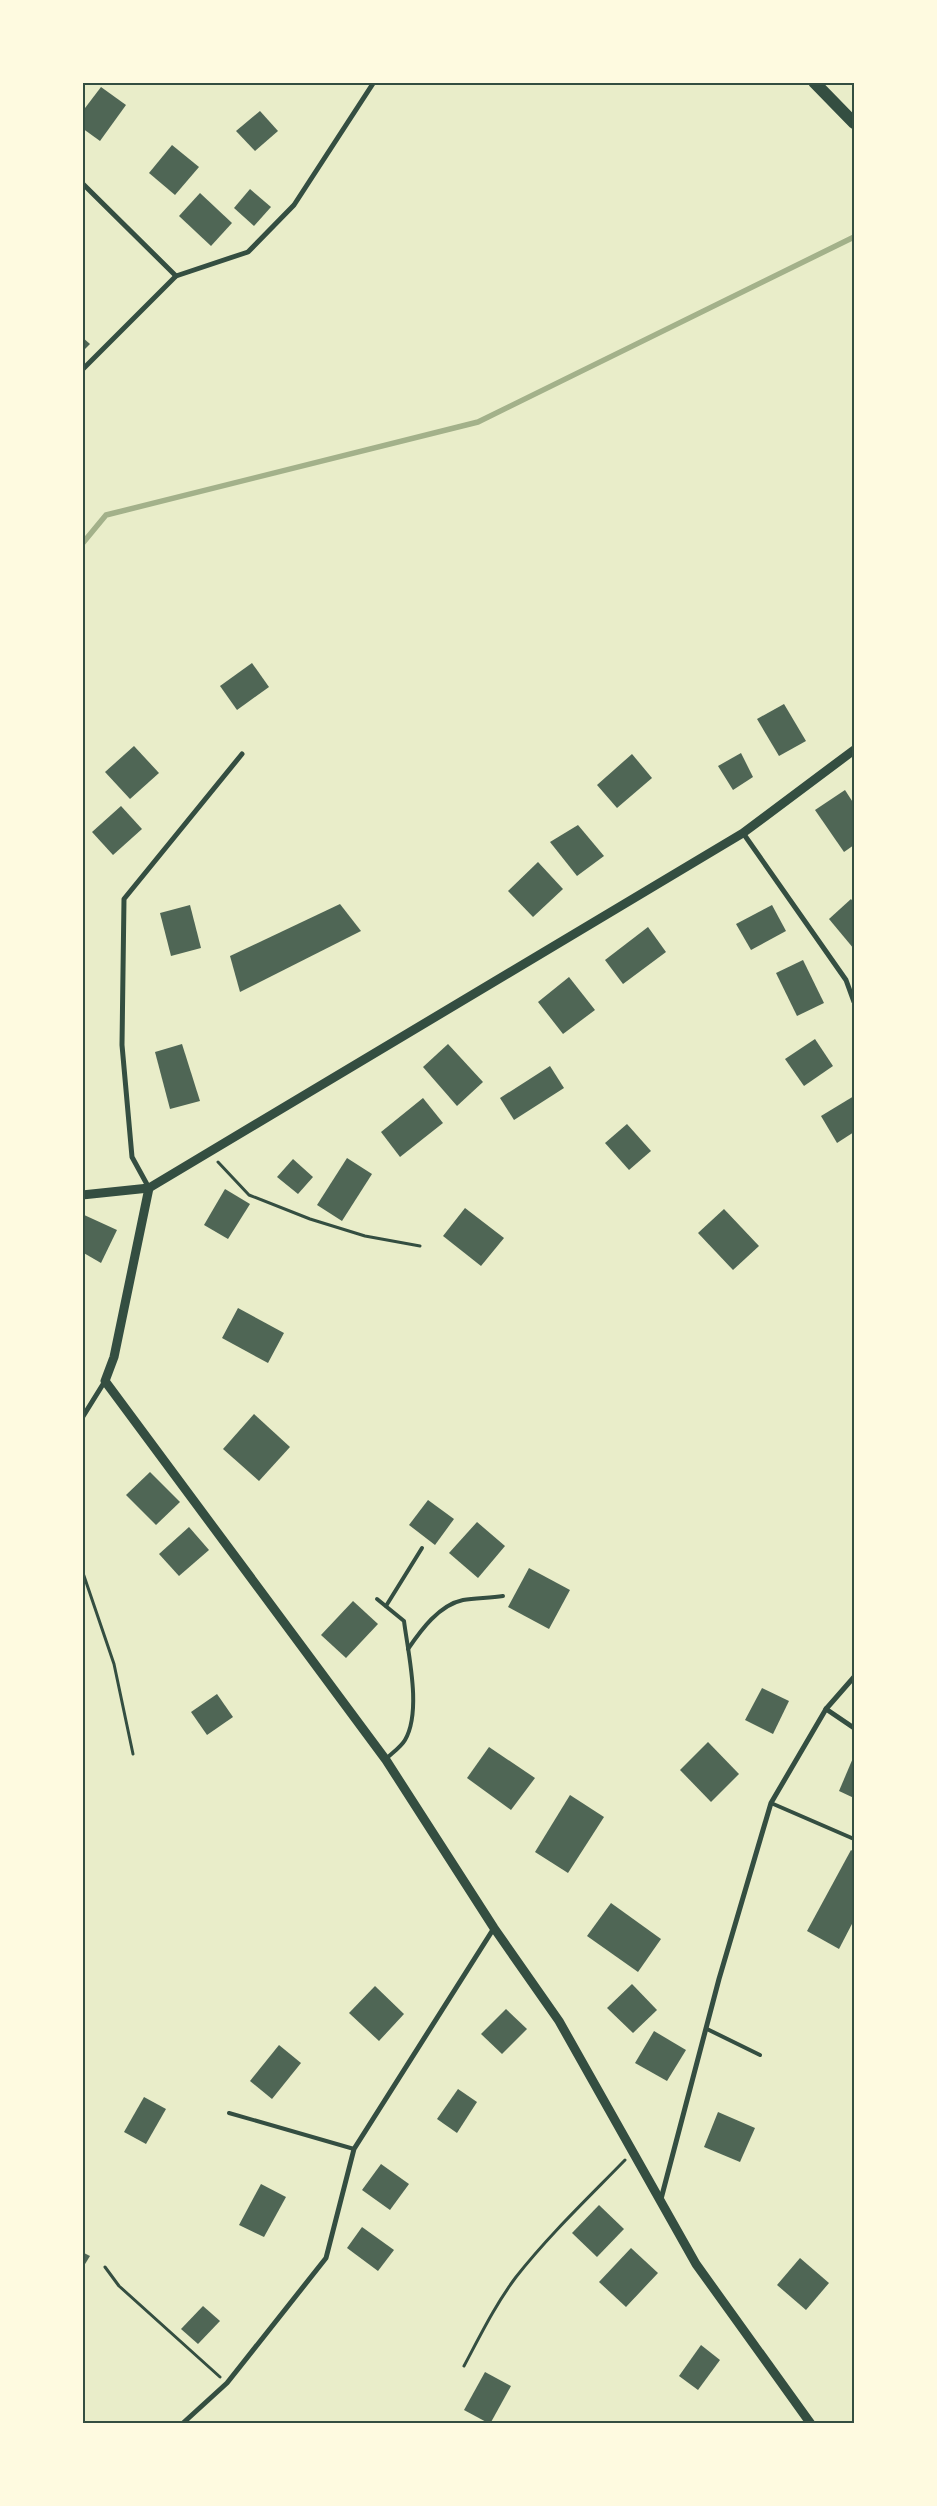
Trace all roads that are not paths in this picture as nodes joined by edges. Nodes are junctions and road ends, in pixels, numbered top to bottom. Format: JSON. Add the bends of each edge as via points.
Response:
{"nodes":[{"id":1,"x":374,"y":82,"type":"edge"},
{"id":2,"x":814,"y":82,"type":"edge"},
{"id":3,"x":854,"y":123,"type":"edge"},
{"id":4,"x":82,"y":182,"type":"edge"},
{"id":5,"x":176,"y":276,"type":"junction"},
{"id":6,"x":82,"y":370,"type":"edge"},
{"id":7,"x":854,"y":750,"type":"edge"},
{"id":8,"x":242,"y":754,"type":"dead end"},
{"id":9,"x":743,"y":833,"type":"junction"},
{"id":10,"x":854,"y":1002,"type":"edge"},
{"id":11,"x":149,"y":1188,"type":"junction"},
{"id":12,"x":82,"y":1195,"type":"edge"},
{"id":13,"x":106,"y":1381,"type":"junction"},
{"id":14,"x":82,"y":1418,"type":"edge"},
{"id":15,"x":422,"y":1548,"type":"dead end"},
{"id":16,"x":503,"y":1596,"type":"dead end"},
{"id":17,"x":377,"y":1599,"type":"dead end"},
{"id":18,"x":386,"y":1606,"type":"junction"},
{"id":19,"x":407,"y":1649,"type":"junction"},
{"id":20,"x":854,"y":1677,"type":"edge"},
{"id":21,"x":826,"y":1709,"type":"junction"},
{"id":22,"x":854,"y":1728,"type":"edge"},
{"id":23,"x":386,"y":1760,"type":"junction"},
{"id":24,"x":771,"y":1803,"type":"junction"},
{"id":25,"x":854,"y":1839,"type":"edge"},
{"id":26,"x":494,"y":1928,"type":"junction"},
{"id":27,"x":707,"y":2029,"type":"junction"},
{"id":28,"x":760,"y":2055,"type":"dead end"},
{"id":29,"x":229,"y":2113,"type":"dead end"},
{"id":30,"x":354,"y":2149,"type":"junction"},
{"id":31,"x":660,"y":2202,"type":"junction"},
{"id":32,"x":182,"y":2424,"type":"edge"},
{"id":33,"x":811,"y":2424,"type":"edge"}],
"edges":[{"from":1,"to":5,"type":"street","via":[[294,206],[248,252]]},
{"from":2,"to":3,"type":"main road"},
{"from":4,"to":5,"type":"street"},
{"from":5,"to":6,"type":"street"},
{"from":7,"to":9,"type":"street"},
{"from":8,"to":11,"type":"street","via":[[124,899],[122,1045],[132,1157]]},
{"from":9,"to":10,"type":"street","via":[[846,980]]},
{"from":9,"to":11,"type":"street"},
{"from":11,"to":12,"type":"street"},
{"from":11,"to":13,"type":"street","via":[[114,1357]]},
{"from":13,"to":14,"type":"street"},
{"from":13,"to":23,"type":"street"},
{"from":15,"to":18,"type":"lane"},
{"from":16,"to":19,"type":"lane","via":[[462,1601],[441,1611]]},
{"from":17,"to":18,"type":"lane"},
{"from":18,"to":19,"type":"lane","via":[[404,1621]]},
{"from":19,"to":23,"type":"lane","via":[[413,1699],[412,1721],[405,1740]]},
{"from":20,"to":21,"type":"street"},
{"from":21,"to":22,"type":"street"},
{"from":21,"to":24,"type":"street"},
{"from":23,"to":26,"type":"street"},
{"from":24,"to":25,"type":"lane"},
{"from":24,"to":27,"type":"street"},
{"from":26,"to":30,"type":"street"},
{"from":26,"to":31,"type":"street","via":[[559,2021]]},
{"from":27,"to":28,"type":"lane"},
{"from":27,"to":31,"type":"street"},
{"from":29,"to":30,"type":"lane"},
{"from":30,"to":32,"type":"street","via":[[326,2258],[227,2383]]},
{"from":31,"to":33,"type":"street","via":[[696,2264]]}]}
